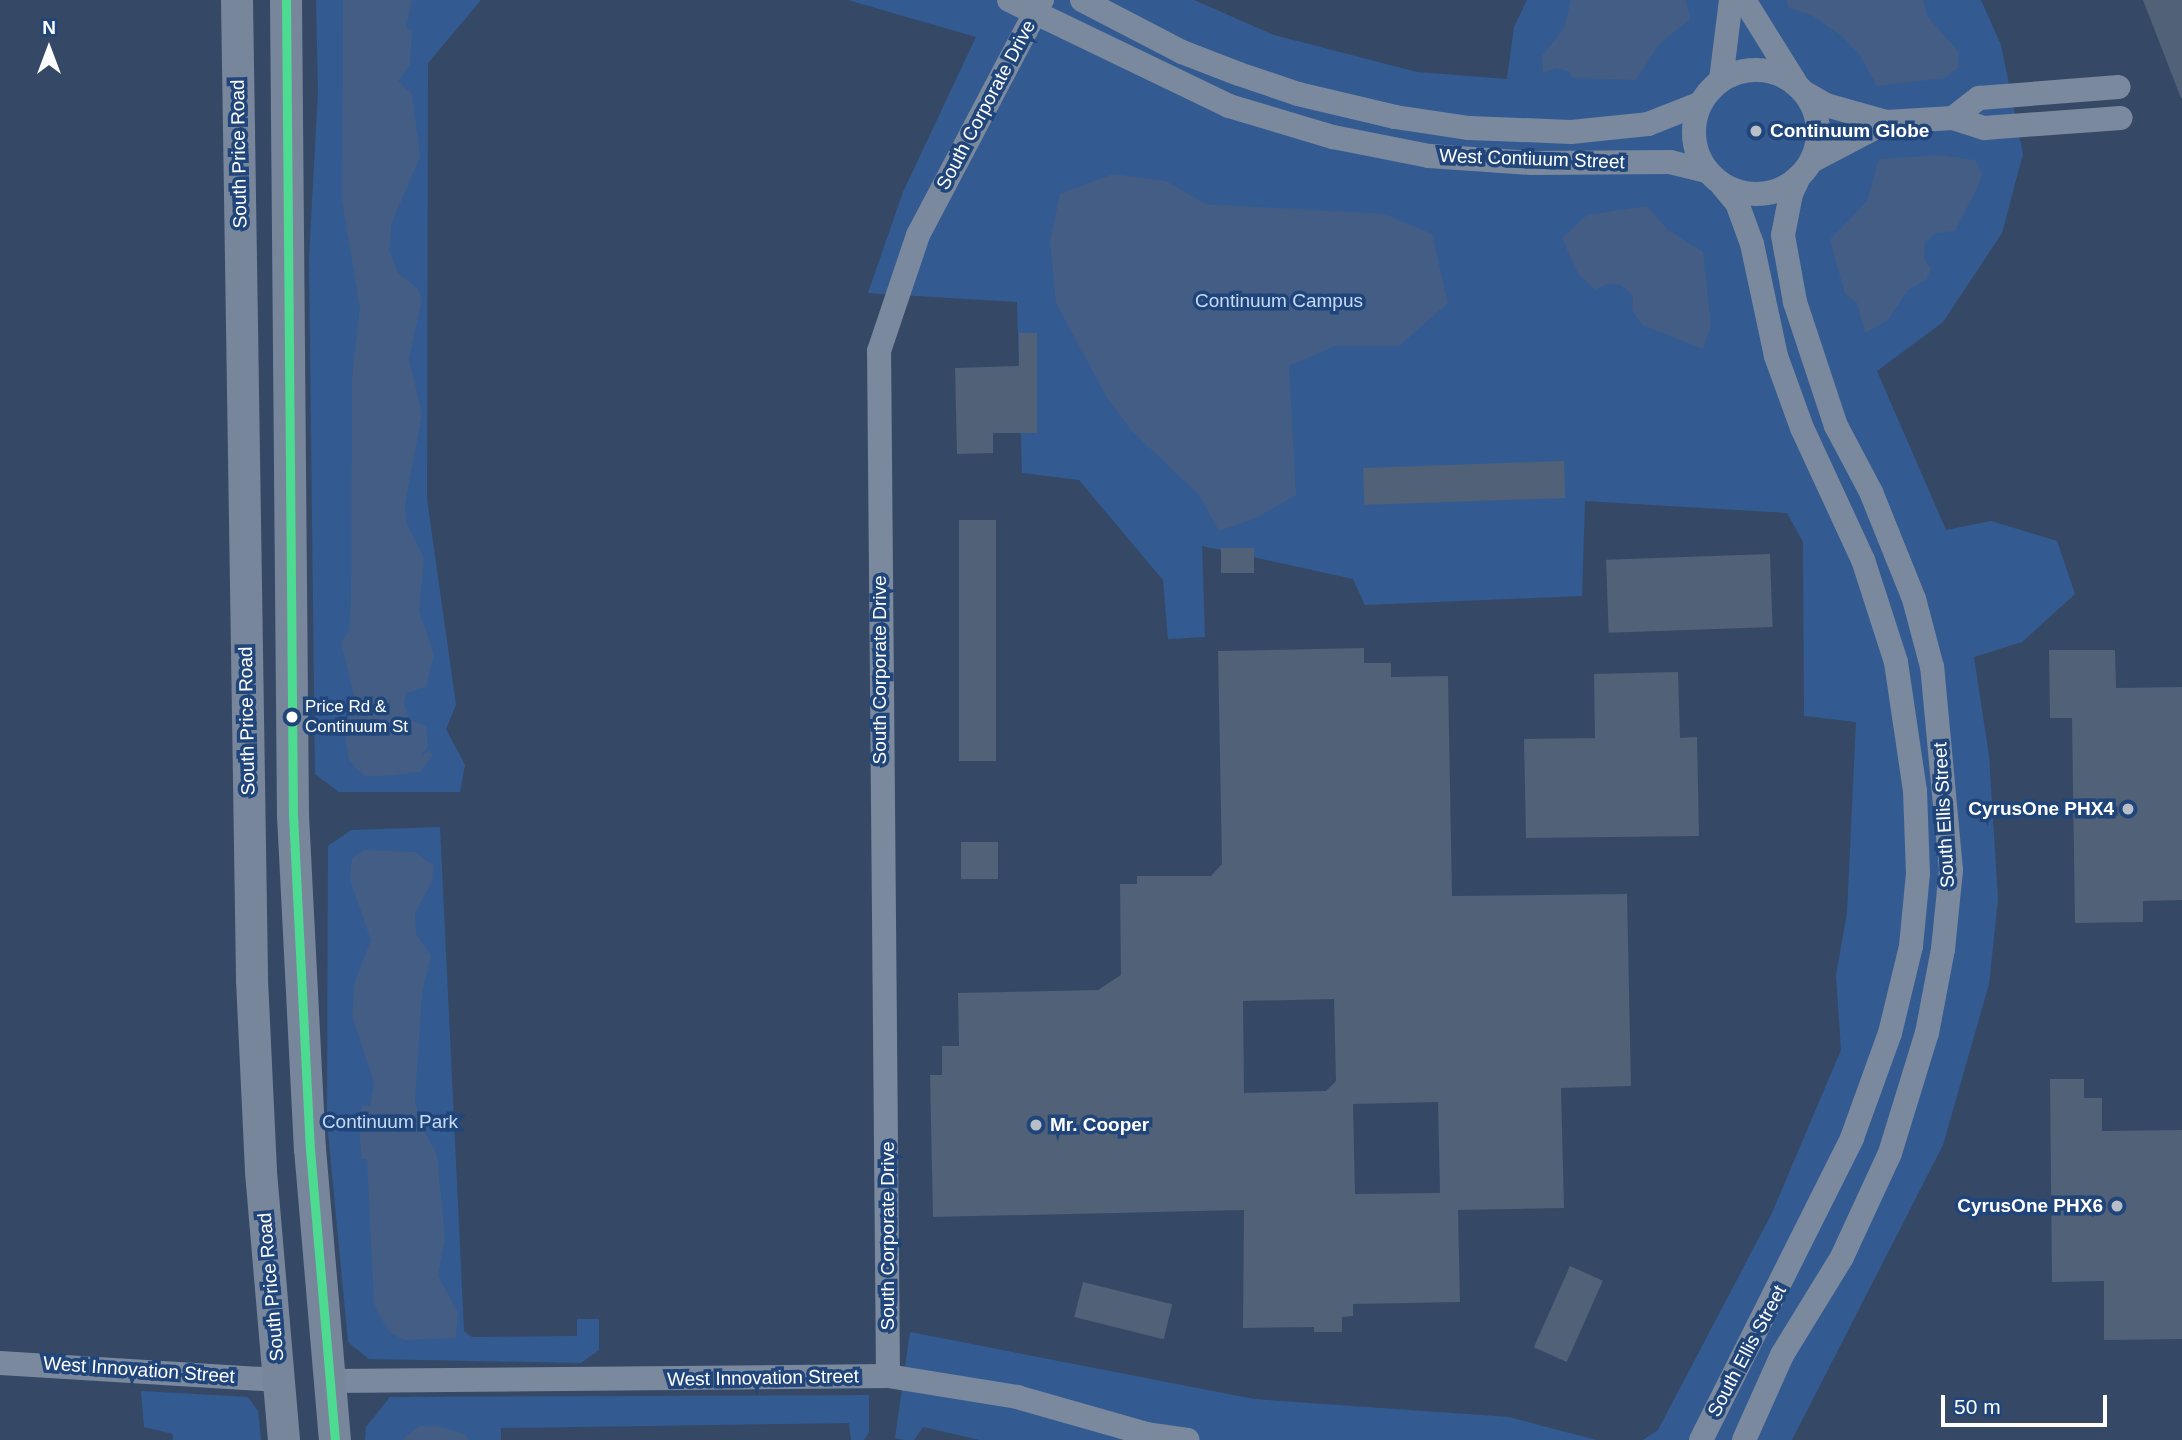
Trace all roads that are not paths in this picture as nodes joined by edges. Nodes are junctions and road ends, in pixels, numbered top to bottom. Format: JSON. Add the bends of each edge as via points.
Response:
{"nodes":[{"id":1,"x":237,"y":0,"type":"edge"},
{"id":2,"x":256,"y":0,"type":"edge"},
{"id":3,"x":286,"y":0,"type":"edge"},
{"id":4,"x":1009,"y":0,"type":"edge"},
{"id":5,"x":1082,"y":0,"type":"edge"},
{"id":6,"x":1731,"y":0,"type":"edge"},
{"id":7,"x":1744,"y":0,"type":"edge"},
{"id":8,"x":1039,"y":7,"type":"edge"},
{"id":9,"x":1721,"y":80,"type":"junction"},
{"id":10,"x":2119,"y":87,"type":"dead end"},
{"id":11,"x":1801,"y":89,"type":"junction"},
{"id":12,"x":1699,"y":104,"type":"junction"},
{"id":13,"x":1953,"y":118,"type":"junction"},
{"id":14,"x":2121,"y":118,"type":"dead end"},
{"id":15,"x":1886,"y":122,"type":"junction"},
{"id":16,"x":239,"y":140,"type":"junction"},
{"id":17,"x":1805,"y":169,"type":"junction"},
{"id":18,"x":1714,"y":178,"type":"junction"},
{"id":19,"x":0,"y":1363,"type":"edge"},
{"id":20,"x":888,"y":1376,"type":"junction"},
{"id":21,"x":279,"y":1380,"type":"junction"},
{"id":22,"x":331,"y":1381,"type":"junction"},
{"id":23,"x":284,"y":1440,"type":"edge"},
{"id":24,"x":335,"y":1440,"type":"edge"},
{"id":25,"x":1188,"y":1440,"type":"edge"},
{"id":26,"x":1701,"y":1440,"type":"edge"},
{"id":27,"x":1744,"y":1440,"type":"edge"}],
"edges":[{"from":1,"to":16,"type":"main road","name":"South Price Road"},
{"from":2,"to":16,"type":"main road","via":[[256,51]]},
{"from":3,"to":22,"type":"main road","via":[[293,815],[310,1149]]},
{"from":4,"to":8,"type":"street","name":"West Contiuum Street"},
{"from":5,"to":12,"type":"street","name":"West Contiuum Street","via":[[1182,52],[1240,74],[1395,117],[1469,128],[1571,132],[1648,124]]},
{"from":6,"to":9,"type":"street"},
{"from":7,"to":11,"type":"street"},
{"from":8,"to":18,"type":"street","name":"West Contiuum Street","via":[[1229,106],[1333,137],[1429,156],[1532,163],[1670,162]]},
{"from":8,"to":20,"type":"street","name":"South Corporate Drive","via":[[918,235],[879,351]]},
{"from":9,"to":11,"type":"street","via":[[1761,70]]},
{"from":9,"to":12,"type":"street"},
{"from":10,"to":13,"type":"street","via":[[1979,98]]},
{"from":11,"to":15,"type":"street","via":[[1826,105]]},
{"from":11,"to":17,"type":"street","via":[[1818,126]]},
{"from":12,"to":18,"type":"street","via":[[1693,139]]},
{"from":13,"to":14,"type":"street","via":[[1984,128]]},
{"from":13,"to":15,"type":"street"},
{"from":15,"to":17,"type":"street"},
{"from":16,"to":21,"type":"main road","name":"South Price Road","via":[[252,980],[261,1172]]},
{"from":17,"to":18,"type":"street","via":[[1782,189],[1762,194],[1741,193]]},
{"from":17,"to":27,"type":"street","name":"South Ellis Street","via":[[1791,194],[1783,235],[1795,302],[1836,426],[1871,492],[1914,599],[1932,667],[1951,870],[1943,949],[1927,1033],[1891,1153],[1842,1257],[1782,1355]]},
{"from":18,"to":26,"type":"street","name":"South Ellis Street","via":[[1737,203],[1752,244],[1776,356],[1863,560],[1896,662],[1915,791],[1918,873],[1911,946],[1891,1033],[1852,1138]]},
{"from":19,"to":21,"type":"street","name":"West Innovation Street"},
{"from":20,"to":22,"type":"street","name":"West Innovation Street"},
{"from":20,"to":25,"type":"street","name":"West Innovation Street","via":[[1017,1397],[1147,1434]]},
{"from":21,"to":22,"type":"main road"},
{"from":21,"to":23,"type":"main road","name":"South Price Road"},
{"from":22,"to":24,"type":"main road"}]}
